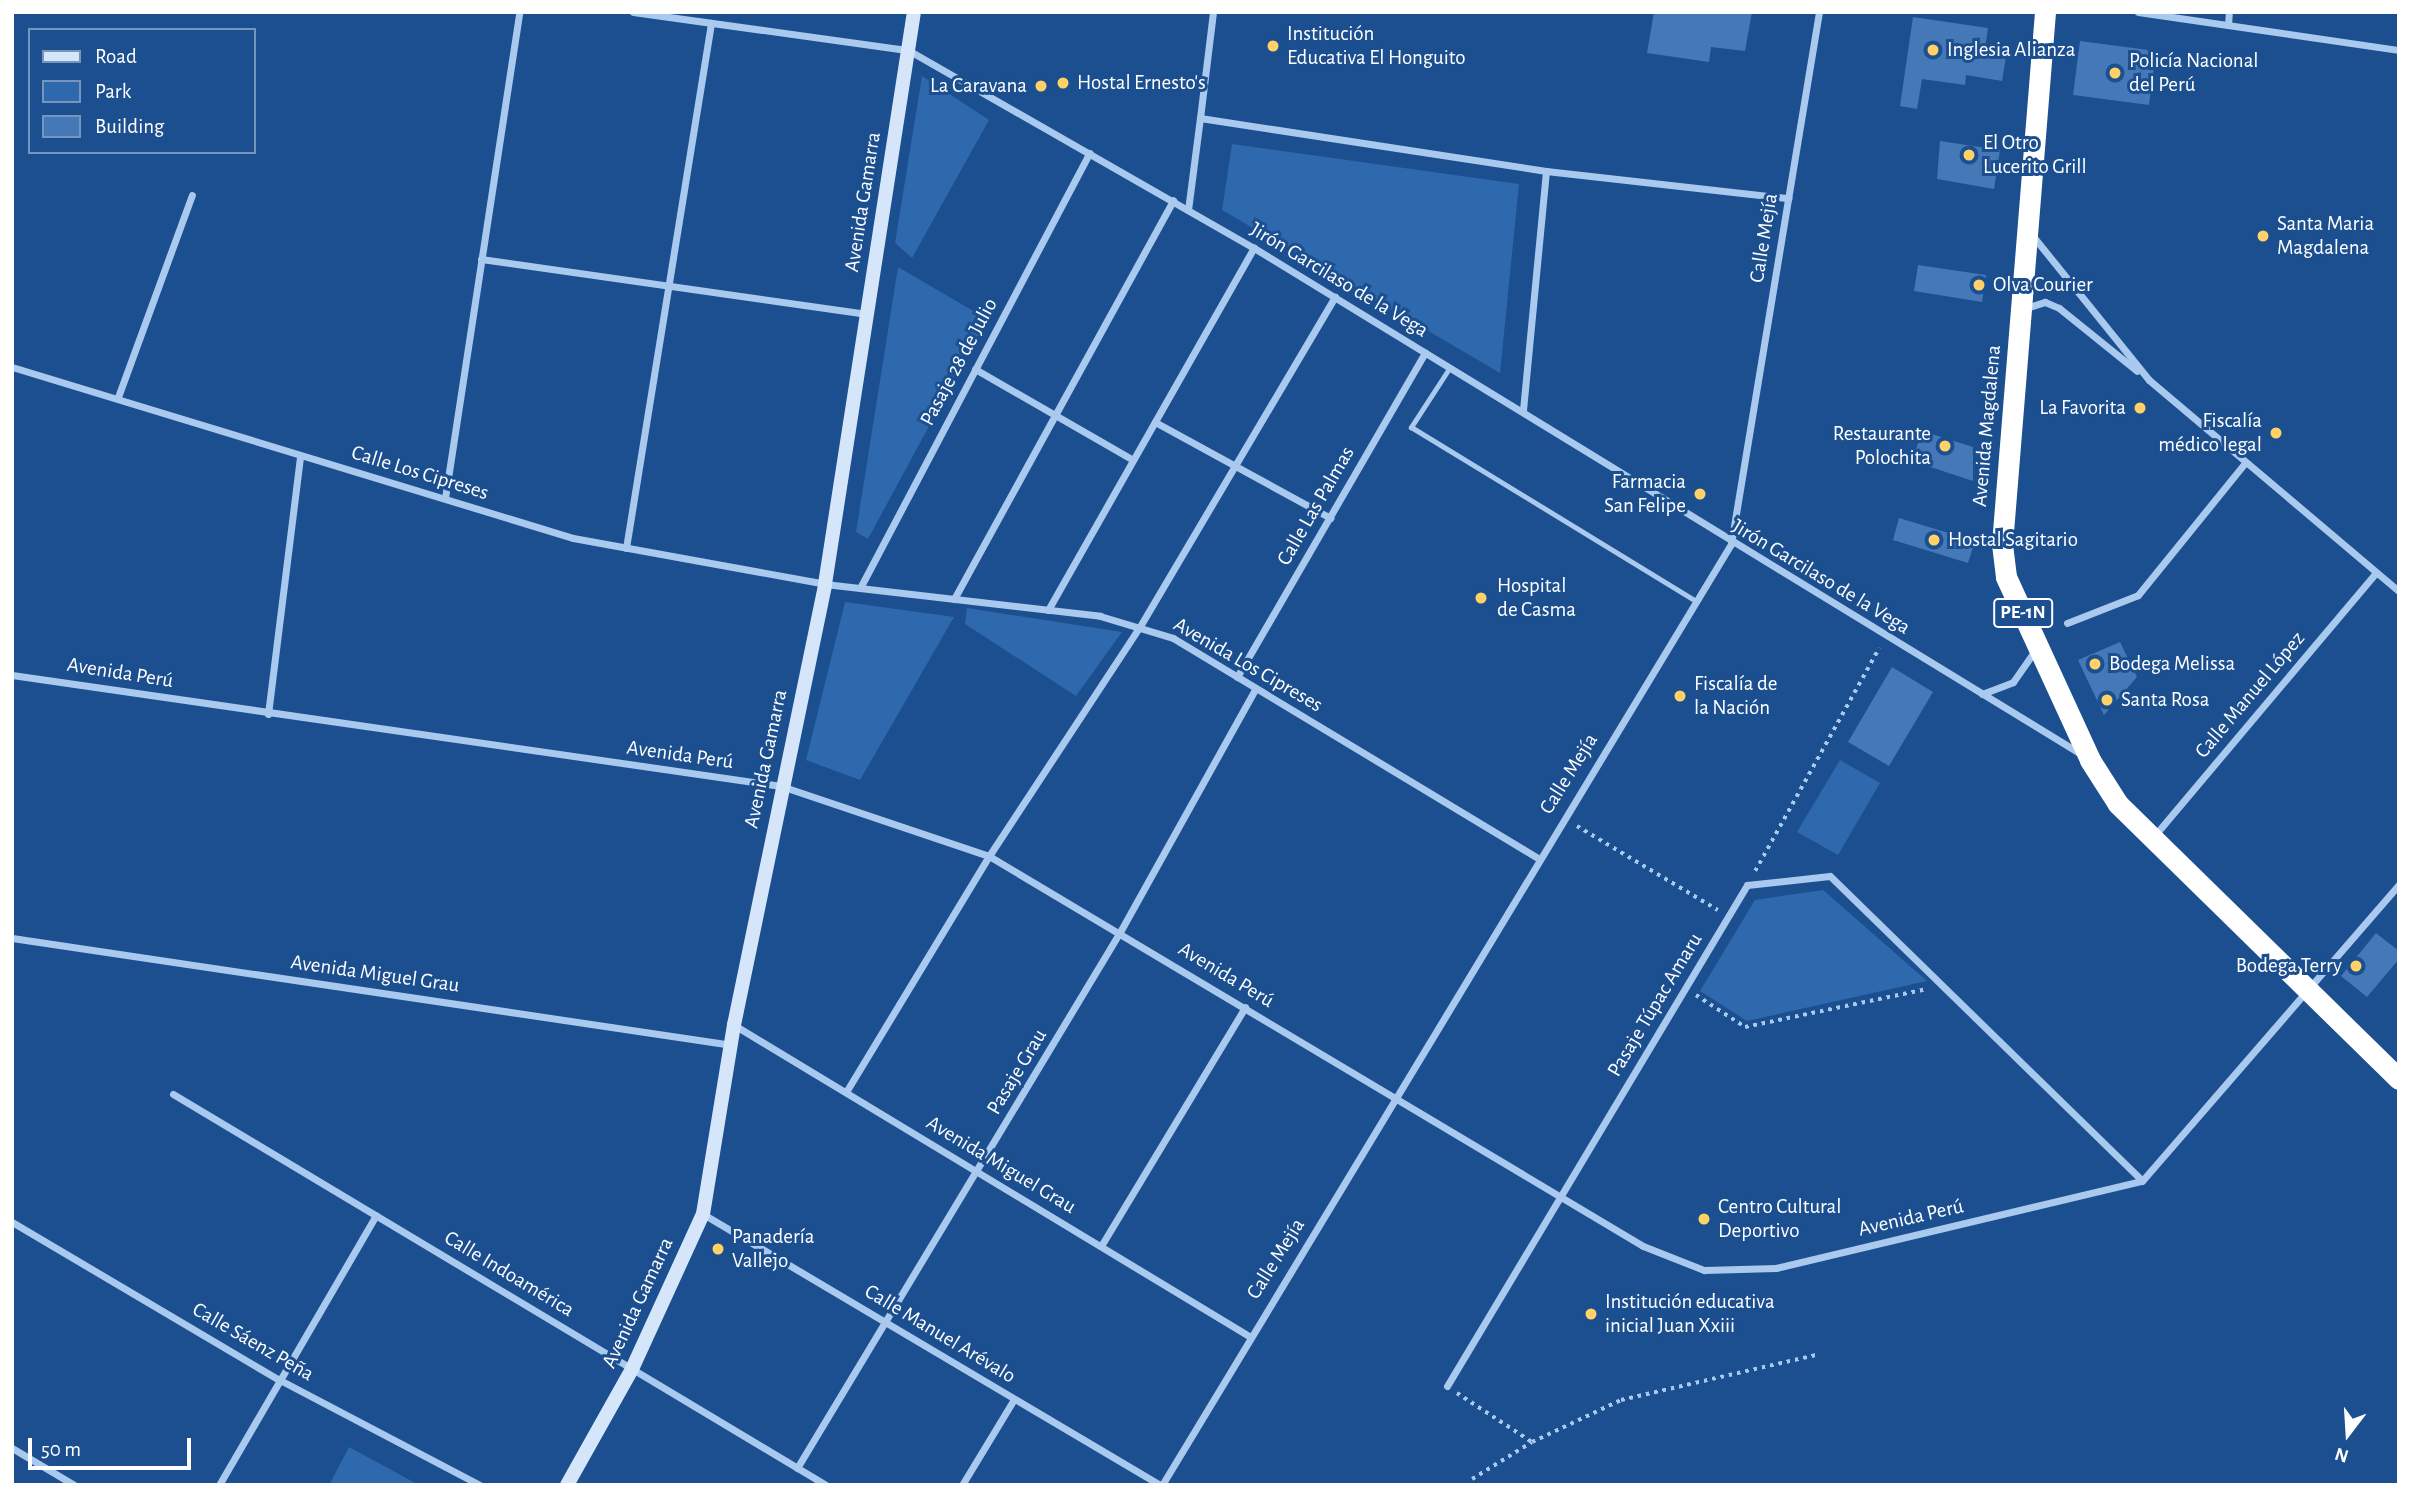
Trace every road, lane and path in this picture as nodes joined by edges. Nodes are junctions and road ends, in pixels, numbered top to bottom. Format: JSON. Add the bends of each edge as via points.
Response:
{"nodes":[{"id":1,"x":519,"y":12,"type":"edge"},
{"id":2,"x":633,"y":12,"type":"edge"},
{"id":3,"x":914,"y":12,"type":"edge"},
{"id":4,"x":1213,"y":12,"type":"edge"},
{"id":5,"x":1819,"y":12,"type":"edge"},
{"id":6,"x":2045,"y":12,"type":"edge"},
{"id":7,"x":2138,"y":12,"type":"edge"},
{"id":8,"x":2230,"y":12,"type":"edge"},
{"id":9,"x":711,"y":23,"type":"junction"},
{"id":10,"x":2228,"y":25,"type":"junction"},
{"id":11,"x":908,"y":50,"type":"junction"},
{"id":12,"x":2399,"y":50,"type":"edge"},
{"id":13,"x":1200,"y":118,"type":"junction"},
{"id":14,"x":1090,"y":153,"type":"junction"},
{"id":15,"x":1546,"y":171,"type":"junction"},
{"id":16,"x":192,"y":195,"type":"dead end"},
{"id":17,"x":1788,"y":198,"type":"junction"},
{"id":18,"x":1173,"y":200,"type":"junction"},
{"id":19,"x":1188,"y":210,"type":"junction"},
{"id":20,"x":2025,"y":226,"type":"junction"},
{"id":21,"x":1254,"y":248,"type":"junction"},
{"id":22,"x":481,"y":259,"type":"junction"},
{"id":23,"x":668,"y":285,"type":"junction"},
{"id":24,"x":1335,"y":298,"type":"junction"},
{"id":25,"x":2021,"y":310,"type":"junction"},
{"id":26,"x":867,"y":314,"type":"junction"},
{"id":27,"x":1425,"y":352,"type":"junction"},
{"id":28,"x":12,"y":367,"type":"edge"},
{"id":29,"x":1450,"y":367,"type":"junction"},
{"id":30,"x":975,"y":369,"type":"junction"},
{"id":31,"x":2148,"y":380,"type":"junction"},
{"id":32,"x":118,"y":397,"type":"junction"},
{"id":33,"x":1523,"y":411,"type":"junction"},
{"id":34,"x":1055,"y":415,"type":"junction"},
{"id":35,"x":1155,"y":422,"type":"junction"},
{"id":36,"x":300,"y":456,"type":"junction"},
{"id":37,"x":1133,"y":460,"type":"junction"},
{"id":38,"x":2245,"y":463,"type":"junction"},
{"id":39,"x":1236,"y":466,"type":"junction"},
{"id":40,"x":445,"y":498,"type":"junction"},
{"id":41,"x":1330,"y":518,"type":"junction"},
{"id":42,"x":1731,"y":544,"type":"junction"},
{"id":43,"x":626,"y":548,"type":"junction"},
{"id":44,"x":2375,"y":574,"type":"junction"},
{"id":45,"x":825,"y":584,"type":"junction"},
{"id":46,"x":860,"y":588,"type":"junction"},
{"id":47,"x":2399,"y":591,"type":"edge"},
{"id":48,"x":954,"y":599,"type":"junction"},
{"id":49,"x":1696,"y":601,"type":"junction"},
{"id":50,"x":1048,"y":610,"type":"junction"},
{"id":51,"x":2067,"y":623,"type":"dead end"},
{"id":52,"x":1139,"y":628,"type":"junction"},
{"id":53,"x":1886,"y":637,"type":"junction"},
{"id":54,"x":2039,"y":645,"type":"junction"},
{"id":55,"x":12,"y":674,"type":"edge"},
{"id":56,"x":1237,"y":677,"type":"junction"},
{"id":57,"x":1256,"y":688,"type":"junction"},
{"id":58,"x":1982,"y":694,"type":"junction"},
{"id":59,"x":268,"y":714,"type":"junction"},
{"id":60,"x":2090,"y":760,"type":"junction"},
{"id":61,"x":781,"y":786,"type":"junction"},
{"id":62,"x":1563,"y":818,"type":"junction"},
{"id":63,"x":2152,"y":838,"type":"junction"},
{"id":64,"x":989,"y":856,"type":"junction"},
{"id":65,"x":1538,"y":858,"type":"junction"},
{"id":66,"x":2399,"y":884,"type":"edge"},
{"id":67,"x":1748,"y":885,"type":"junction"},
{"id":68,"x":1728,"y":917,"type":"junction"},
{"id":69,"x":1120,"y":932,"type":"junction"},
{"id":70,"x":12,"y":938,"type":"edge"},
{"id":71,"x":1942,"y":986,"type":"junction"},
{"id":72,"x":1686,"y":988,"type":"junction"},
{"id":73,"x":2306,"y":992,"type":"junction"},
{"id":74,"x":1245,"y":1007,"type":"junction"},
{"id":75,"x":734,"y":1025,"type":"junction"},
{"id":76,"x":732,"y":1045,"type":"junction"},
{"id":77,"x":2399,"y":1079,"type":"edge"},
{"id":78,"x":846,"y":1092,"type":"junction"},
{"id":79,"x":173,"y":1094,"type":"dead end"},
{"id":80,"x":1397,"y":1098,"type":"junction"},
{"id":81,"x":978,"y":1172,"type":"junction"},
{"id":82,"x":2142,"y":1181,"type":"junction"},
{"id":83,"x":1560,"y":1196,"type":"junction"},
{"id":84,"x":703,"y":1214,"type":"junction"},
{"id":85,"x":376,"y":1215,"type":"junction"},
{"id":86,"x":12,"y":1222,"type":"edge"},
{"id":87,"x":1101,"y":1246,"type":"junction"},
{"id":88,"x":883,"y":1321,"type":"junction"},
{"id":89,"x":1249,"y":1336,"type":"junction"},
{"id":90,"x":1816,"y":1355,"type":"dead end"},
{"id":91,"x":632,"y":1369,"type":"junction"},
{"id":92,"x":278,"y":1379,"type":"junction"},
{"id":93,"x":1447,"y":1386,"type":"joint"},
{"id":94,"x":1014,"y":1399,"type":"junction"},
{"id":95,"x":1532,"y":1442,"type":"junction"},
{"id":96,"x":12,"y":1448,"type":"edge"},
{"id":97,"x":797,"y":1468,"type":"junction"},
{"id":98,"x":1472,"y":1479,"type":"dead end"},
{"id":99,"x":74,"y":1485,"type":"edge"},
{"id":100,"x":219,"y":1485,"type":"edge"},
{"id":101,"x":480,"y":1485,"type":"edge"},
{"id":102,"x":567,"y":1485,"type":"edge"},
{"id":103,"x":825,"y":1485,"type":"edge"},
{"id":104,"x":962,"y":1485,"type":"edge"},
{"id":105,"x":1161,"y":1485,"type":"edge"}],
"edges":[{"from":1,"to":22,"type":"street"},
{"from":2,"to":9,"type":"street","name":"Jirón Garcilaso de la Vega"},
{"from":3,"to":11,"type":"street","name":"Avenida Gamarra"},
{"from":4,"to":13,"type":"street"},
{"from":5,"to":17,"type":"street","name":"Calle Mejía"},
{"from":6,"to":20,"type":"highway","name":"Avenida Magdalena","number":"PE-1N"},
{"from":7,"to":10,"type":"street"},
{"from":8,"to":10,"type":"street"},
{"from":9,"to":11,"type":"street","name":"Jirón Garcilaso de la Vega"},
{"from":9,"to":23,"type":"street"},
{"from":10,"to":12,"type":"street"},
{"from":11,"to":14,"type":"street","name":"Jirón Garcilaso de la Vega"},
{"from":11,"to":26,"type":"street","name":"Avenida Gamarra"},
{"from":13,"to":15,"type":"street"},
{"from":13,"to":19,"type":"street"},
{"from":14,"to":18,"type":"street","name":"Jirón Garcilaso de la Vega"},
{"from":14,"to":30,"type":"street","name":"Pasaje 28 de Julio"},
{"from":15,"to":17,"type":"street"},
{"from":15,"to":33,"type":"street"},
{"from":16,"to":32,"type":"street"},
{"from":17,"to":42,"type":"street","name":"Calle Mejía"},
{"from":18,"to":19,"type":"street","name":"Jirón Garcilaso de la Vega"},
{"from":18,"to":34,"type":"street"},
{"from":19,"to":21,"type":"street","name":"Jirón Garcilaso de la Vega"},
{"from":20,"to":25,"type":"highway","name":"Avenida Magdalena","number":"PE-1N"},
{"from":20,"to":31,"type":"street"},
{"from":21,"to":24,"type":"street","name":"Jirón Garcilaso de la Vega"},
{"from":21,"to":35,"type":"street"},
{"from":22,"to":23,"type":"street"},
{"from":22,"to":40,"type":"street"},
{"from":23,"to":26,"type":"street"},
{"from":23,"to":43,"type":"street"},
{"from":24,"to":27,"type":"street","name":"Jirón Garcilaso de la Vega"},
{"from":24,"to":39,"type":"street"},
{"from":25,"to":31,"type":"street","via":[[2045,302],[2059,308]]},
{"from":25,"to":54,"type":"highway","name":"Avenida Magdalena","number":"PE-1N","via":[[2002,544],[2006,577]]},
{"from":26,"to":45,"type":"street","name":"Avenida Gamarra"},
{"from":27,"to":29,"type":"street","name":"Jirón Garcilaso de la Vega"},
{"from":27,"to":41,"type":"street","name":"Calle Las Palmas"},
{"from":28,"to":32,"type":"street","name":"Calle Los Cipreses"},
{"from":29,"to":33,"type":"street","name":"Jirón Garcilaso de la Vega"},
{"from":29,"to":49,"type":"lane","via":[[1411,427]]},
{"from":30,"to":34,"type":"street"},
{"from":30,"to":46,"type":"street","name":"Pasaje 28 de Julio"},
{"from":31,"to":38,"type":"street"},
{"from":32,"to":36,"type":"street","name":"Calle Los Cipreses"},
{"from":33,"to":42,"type":"street","name":"Jirón Garcilaso de la Vega"},
{"from":34,"to":37,"type":"street"},
{"from":34,"to":48,"type":"street"},
{"from":35,"to":37,"type":"street"},
{"from":35,"to":39,"type":"street"},
{"from":36,"to":40,"type":"street","name":"Calle Los Cipreses"},
{"from":36,"to":59,"type":"street"},
{"from":37,"to":50,"type":"street"},
{"from":38,"to":44,"type":"street"},
{"from":38,"to":51,"type":"street","via":[[2138,595]]},
{"from":39,"to":41,"type":"street"},
{"from":39,"to":52,"type":"street"},
{"from":40,"to":43,"type":"street","name":"Calle Los Cipreses"},
{"from":41,"to":56,"type":"street","name":"Calle Las Palmas"},
{"from":42,"to":49,"type":"street","name":"Calle Mejía"},
{"from":42,"to":53,"type":"street","name":"Jirón Garcilaso de la Vega"},
{"from":43,"to":45,"type":"street","name":"Calle Los Cipreses"},
{"from":44,"to":47,"type":"street"},
{"from":44,"to":63,"type":"street","name":"Calle Manuel López"},
{"from":45,"to":46,"type":"street","name":"Avenida Los Cipreses"},
{"from":45,"to":61,"type":"street","name":"Avenida Gamarra"},
{"from":46,"to":48,"type":"street","name":"Avenida Los Cipreses"},
{"from":48,"to":50,"type":"street","name":"Avenida Los Cipreses"},
{"from":49,"to":62,"type":"street","name":"Calle Mejía"},
{"from":50,"to":52,"type":"street","name":"Avenida Los Cipreses"},
{"from":52,"to":56,"type":"street","name":"Avenida Los Cipreses","via":[[1173,638]]},
{"from":52,"to":64,"type":"street"},
{"from":53,"to":58,"type":"street","name":"Jirón Garcilaso de la Vega"},
{"from":53,"to":67,"type":"path"},
{"from":54,"to":58,"type":"street","via":[[2013,682]]},
{"from":54,"to":60,"type":"highway","name":"Avenida Magdalena","number":"PE-1N"},
{"from":55,"to":59,"type":"street","name":"Avenida Perú"},
{"from":56,"to":57,"type":"street","name":"Avenida Los Cipreses"},
{"from":57,"to":65,"type":"street","name":"Avenida Los Cipreses"},
{"from":57,"to":69,"type":"street","name":"Pasaje Grau"},
{"from":58,"to":60,"type":"street","name":"Jirón Garcilaso de la Vega"},
{"from":59,"to":61,"type":"street","name":"Avenida Perú"},
{"from":60,"to":63,"type":"highway","name":"Avenida Magdalena","number":"PE-1N","via":[[2118,804]]},
{"from":61,"to":64,"type":"street","name":"Avenida Perú"},
{"from":61,"to":75,"type":"street","name":"Avenida Gamarra"},
{"from":62,"to":65,"type":"street","name":"Calle Mejía"},
{"from":62,"to":68,"type":"path"},
{"from":63,"to":73,"type":"highway","name":"Avenida Magdalena","number":"PE-1N"},
{"from":64,"to":69,"type":"street","name":"Avenida Perú"},
{"from":64,"to":78,"type":"street"},
{"from":65,"to":80,"type":"street","name":"Calle Mejía"},
{"from":66,"to":73,"type":"street"},
{"from":67,"to":68,"type":"street","name":"Pasaje Túpac Amaru"},
{"from":67,"to":71,"type":"street","via":[[1830,876]]},
{"from":68,"to":72,"type":"street","name":"Pasaje Túpac Amaru"},
{"from":69,"to":74,"type":"street","name":"Avenida Perú"},
{"from":69,"to":81,"type":"street","name":"Pasaje Grau"},
{"from":70,"to":76,"type":"street","name":"Avenida Miguel Grau"},
{"from":71,"to":72,"type":"path","via":[[1745,1027]]},
{"from":71,"to":82,"type":"street"},
{"from":72,"to":83,"type":"street","name":"Pasaje Túpac Amaru"},
{"from":73,"to":77,"type":"highway","name":"Avenida Magdalena","number":"PE-1N"},
{"from":73,"to":82,"type":"street"},
{"from":74,"to":80,"type":"street","name":"Avenida Perú"},
{"from":74,"to":87,"type":"street"},
{"from":75,"to":76,"type":"street","name":"Avenida Gamarra"},
{"from":75,"to":78,"type":"street","name":"Avenida Miguel Grau"},
{"from":76,"to":84,"type":"street","name":"Avenida Gamarra"},
{"from":78,"to":81,"type":"street","name":"Avenida Miguel Grau"},
{"from":79,"to":85,"type":"street","name":"Calle Indoamérica"},
{"from":80,"to":83,"type":"street","name":"Avenida Perú"},
{"from":80,"to":89,"type":"street","name":"Calle Mejía"},
{"from":81,"to":87,"type":"street","name":"Avenida Miguel Grau"},
{"from":81,"to":88,"type":"street","name":"Pasaje Grau"},
{"from":82,"to":83,"type":"street","name":"Avenida Perú","via":[[1776,1268],[1704,1270],[1643,1246]]},
{"from":83,"to":93,"type":"street","name":"Pasaje Túpac Amaru"},
{"from":84,"to":88,"type":"street","name":"Calle Manuel Arévalo"},
{"from":84,"to":91,"type":"street","name":"Avenida Gamarra"},
{"from":85,"to":91,"type":"street","name":"Calle Indoamérica"},
{"from":85,"to":92,"type":"street"},
{"from":86,"to":92,"type":"street","name":"Calle Sáenz Peña"},
{"from":87,"to":89,"type":"street","name":"Avenida Miguel Grau"},
{"from":88,"to":94,"type":"street","name":"Calle Manuel Arévalo"},
{"from":88,"to":97,"type":"street","name":"Pasaje Grau"},
{"from":89,"to":105,"type":"street","name":"Calle Mejía"},
{"from":90,"to":95,"type":"path","via":[[1621,1400]]},
{"from":91,"to":97,"type":"street","name":"Calle Indoamérica"},
{"from":91,"to":102,"type":"street","name":"Avenida Gamarra"},
{"from":92,"to":100,"type":"street"},
{"from":92,"to":101,"type":"street","name":"Calle Sáenz Peña"},
{"from":93,"to":95,"type":"path"},
{"from":94,"to":104,"type":"street"},
{"from":94,"to":105,"type":"street","name":"Calle Manuel Arévalo"},
{"from":95,"to":98,"type":"path"},
{"from":96,"to":99,"type":"street"},
{"from":97,"to":103,"type":"street","name":"Calle Indoamérica"}]}
